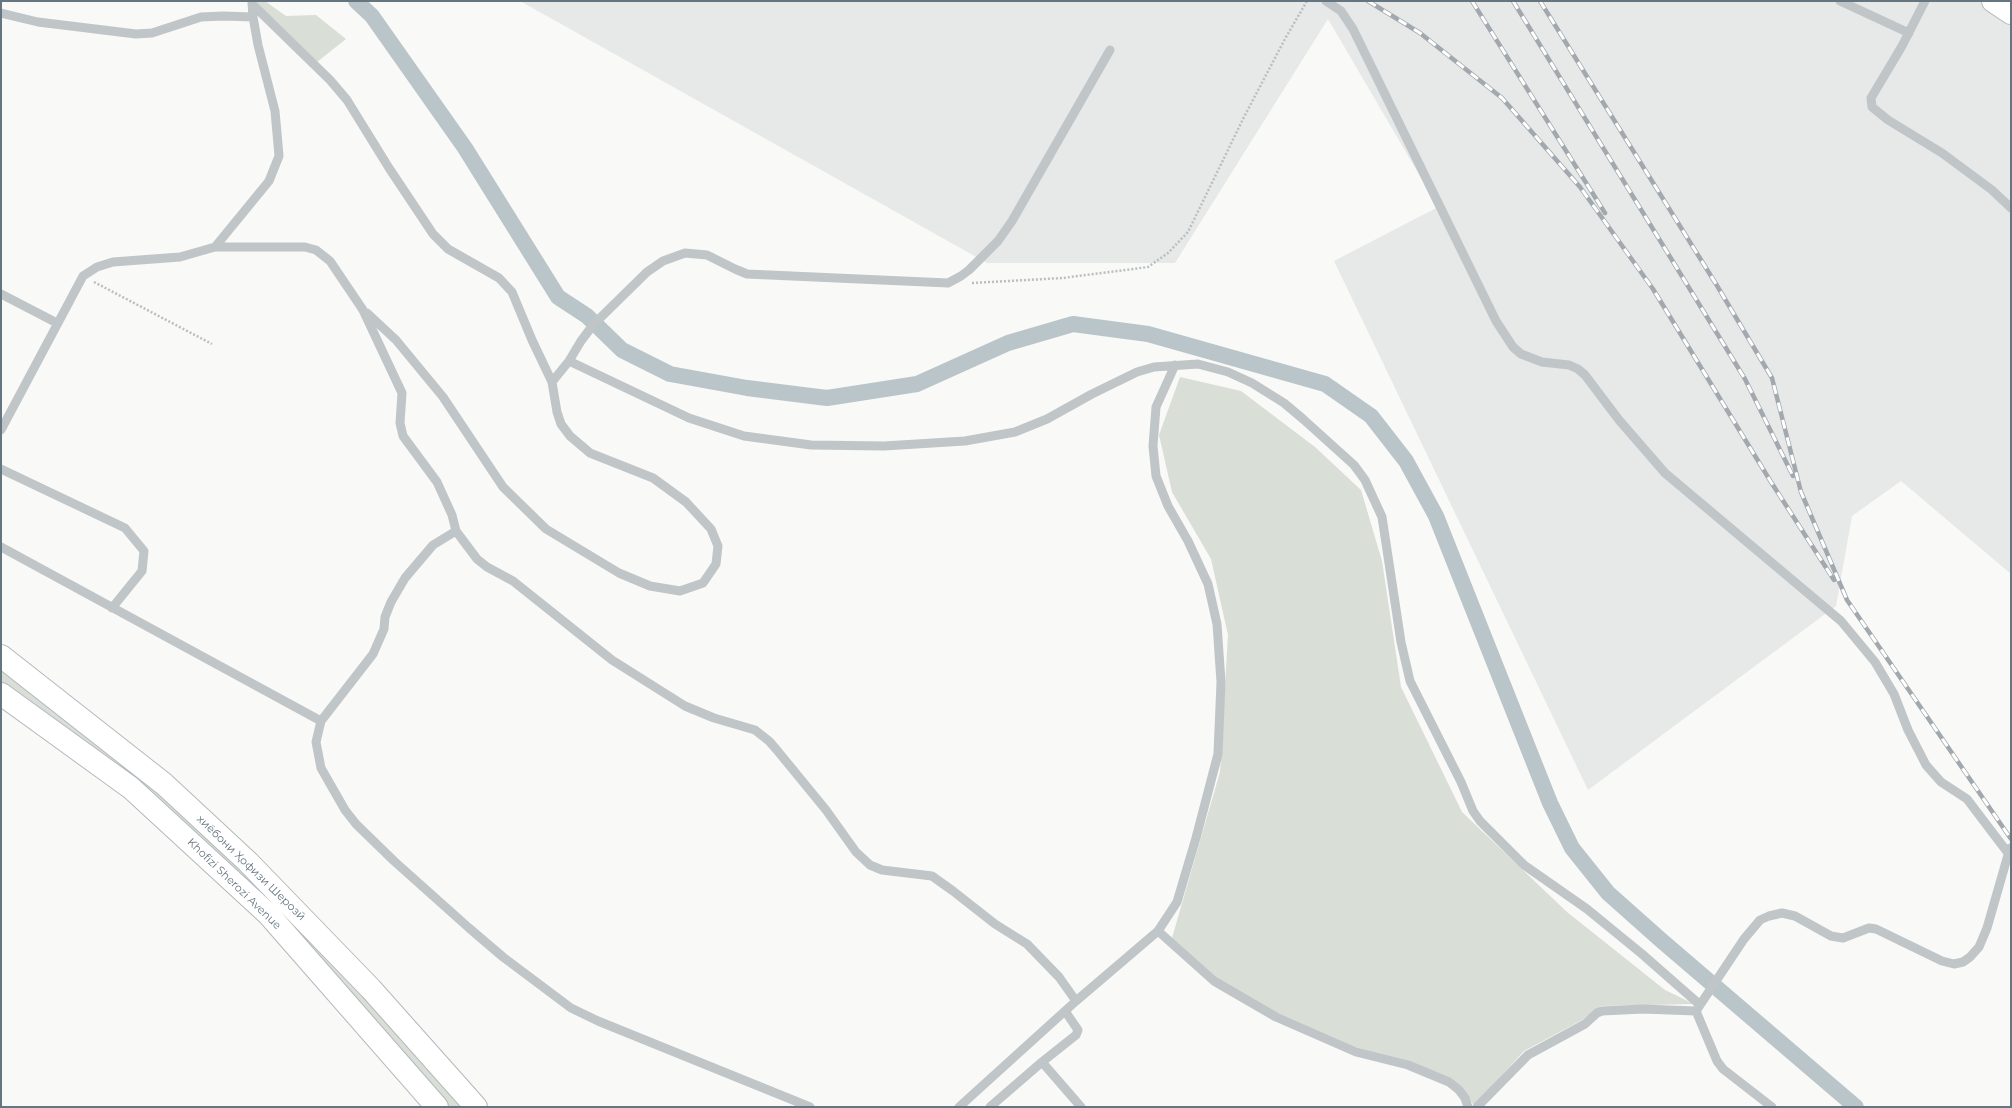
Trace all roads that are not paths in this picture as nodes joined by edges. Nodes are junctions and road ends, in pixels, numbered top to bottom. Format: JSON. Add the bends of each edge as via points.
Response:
{"nodes":[{"id":1,"x":1326,"y":1,"type":"edge"},
{"id":2,"x":1840,"y":1,"type":"edge"},
{"id":3,"x":1924,"y":1,"type":"edge"},
{"id":4,"x":1993,"y":1,"type":"edge"},
{"id":5,"x":252,"y":3,"type":"edge"},
{"id":6,"x":1,"y":13,"type":"edge"},
{"id":7,"x":2011,"y":13,"type":"edge"},
{"id":8,"x":253,"y":17,"type":"junction"},
{"id":9,"x":1909,"y":33,"type":"junction"},
{"id":10,"x":1110,"y":50,"type":"dead end"},
{"id":11,"x":2011,"y":208,"type":"edge"},
{"id":12,"x":216,"y":247,"type":"junction"},
{"id":13,"x":1,"y":294,"type":"edge"},
{"id":14,"x":363,"y":310,"type":"junction"},
{"id":15,"x":57,"y":323,"type":"junction"},
{"id":16,"x":569,"y":361,"type":"junction"},
{"id":17,"x":1175,"y":365,"type":"junction"},
{"id":18,"x":552,"y":382,"type":"junction"},
{"id":19,"x":1,"y":430,"type":"edge"},
{"id":20,"x":1,"y":469,"type":"edge"},
{"id":21,"x":456,"y":531,"type":"junction"},
{"id":22,"x":1,"y":547,"type":"edge"},
{"id":23,"x":112,"y":608,"type":"junction"},
{"id":24,"x":1,"y":656,"type":"edge"},
{"id":25,"x":1,"y":694,"type":"edge"},
{"id":26,"x":321,"y":722,"type":"junction"},
{"id":27,"x":2010,"y":850,"type":"edge"},
{"id":28,"x":1158,"y":931,"type":"junction"},
{"id":29,"x":1076,"y":1001,"type":"junction"},
{"id":30,"x":1698,"y":1008,"type":"junction"},
{"id":31,"x":1065,"y":1011,"type":"junction"},
{"id":32,"x":1042,"y":1062,"type":"junction"},
{"id":33,"x":437,"y":1107,"type":"edge"},
{"id":34,"x":476,"y":1107,"type":"edge"},
{"id":35,"x":810,"y":1107,"type":"edge"},
{"id":36,"x":959,"y":1107,"type":"edge"},
{"id":37,"x":990,"y":1107,"type":"edge"},
{"id":38,"x":1081,"y":1107,"type":"edge"},
{"id":39,"x":1468,"y":1107,"type":"edge"},
{"id":40,"x":1477,"y":1107,"type":"edge"},
{"id":41,"x":1772,"y":1107,"type":"edge"}],
"edges":[{"from":1,"to":27,"type":"lane","via":[[1341,12],[1352,29],[1472,274],[1512,347],[1521,354],[1542,362],[1569,365],[1578,369],[1665,473],[1841,621],[1875,662],[1894,694],[1908,730],[1926,765],[1941,782],[1967,800]]},
{"from":2,"to":9,"type":"lane"},
{"from":3,"to":9,"type":"lane"},
{"from":4,"to":7,"type":"main road"},
{"from":5,"to":8,"type":"lane"},
{"from":5,"to":18,"type":"lane","via":[[347,100],[433,234],[448,249],[499,278],[512,292]]},
{"from":6,"to":8,"type":"lane","via":[[38,22],[136,34],[152,32],[201,17]]},
{"from":8,"to":12,"type":"lane","via":[[275,111],[279,156],[269,181]]},
{"from":9,"to":11,"type":"lane","via":[[1871,98],[1872,107],[1888,120],[1942,153],[1992,190]]},
{"from":10,"to":16,"type":"lane","via":[[1012,221],[998,241],[969,270],[948,283],[747,274],[707,255],[685,253],[663,261],[647,272],[603,315],[581,341]]},
{"from":12,"to":14,"type":"lane","via":[[305,247],[316,250],[330,261]]},
{"from":12,"to":15,"type":"lane","via":[[180,257],[113,262],[97,267],[84,276]]},
{"from":13,"to":15,"type":"lane"},
{"from":14,"to":18,"type":"lane","via":[[396,340],[443,396],[503,487],[546,529],[619,574],[650,586],[680,591],[703,583],[716,564],[718,546],[711,529],[686,502],[653,478],[590,453],[570,436],[561,424],[557,412]]},
{"from":14,"to":21,"type":"lane","via":[[402,393],[400,423],[403,436],[442,492]]},
{"from":15,"to":19,"type":"lane"},
{"from":16,"to":17,"type":"lane","via":[[689,418],[744,436],[811,445],[884,446],[965,441],[1015,432],[1047,419],[1137,372]]},
{"from":16,"to":18,"type":"lane"},
{"from":17,"to":28,"type":"lane","via":[[1156,406],[1153,446],[1156,476],[1168,506],[1208,584],[1217,624],[1221,682],[1218,754],[1176,902]]},
{"from":17,"to":30,"type":"lane","via":[[1198,364],[1228,372],[1252,383],[1284,403],[1354,464],[1365,480],[1382,517],[1401,642],[1410,681],[1461,782],[1473,812],[1524,865],[1587,909],[1642,954]]},
{"from":20,"to":23,"type":"lane","via":[[125,528],[144,552],[142,570]]},
{"from":21,"to":26,"type":"lane","via":[[433,545],[406,578],[391,602],[382,635],[373,654]]},
{"from":21,"to":29,"type":"lane","via":[[477,559],[513,581],[612,660],[685,706],[755,730],[769,741],[826,810],[856,852],[870,865],[882,870],[932,876],[995,924],[1027,944],[1059,977]]},
{"from":22,"to":23,"type":"lane"},
{"from":23,"to":26,"type":"lane"},
{"from":24,"to":34,"type":"main road","name":"хиёбони Ҳофизи Шерозӣ","via":[[164,784],[248,862],[372,989]]},
{"from":25,"to":33,"type":"main road","name":"Khofizi Sherozi Avenue","via":[[131,788],[269,914]]},
{"from":26,"to":35,"type":"lane","via":[[316,742],[321,768],[345,810],[394,862],[503,957],[571,1008]]},
{"from":27,"to":30,"type":"lane","via":[[1979,948],[1963,962],[1954,964],[1942,961],[1876,928],[1869,928],[1843,938],[1831,936],[1794,916],[1770,916],[1760,920],[1744,939]]},
{"from":28,"to":29,"type":"lane"},
{"from":28,"to":39,"type":"lane","via":[[1214,981],[1263,1009],[1356,1052],[1408,1065],[1449,1082],[1459,1090]]},
{"from":29,"to":31,"type":"lane"},
{"from":30,"to":40,"type":"lane","via":[[1602,1011],[1593,1015],[1585,1024],[1528,1055]]},
{"from":30,"to":41,"type":"lane","via":[[1717,1061],[1723,1069]]},
{"from":31,"to":32,"type":"lane","via":[[1078,1030],[1076,1035]]},
{"from":31,"to":36,"type":"lane"},
{"from":32,"to":37,"type":"lane"},
{"from":32,"to":38,"type":"lane"}]}
